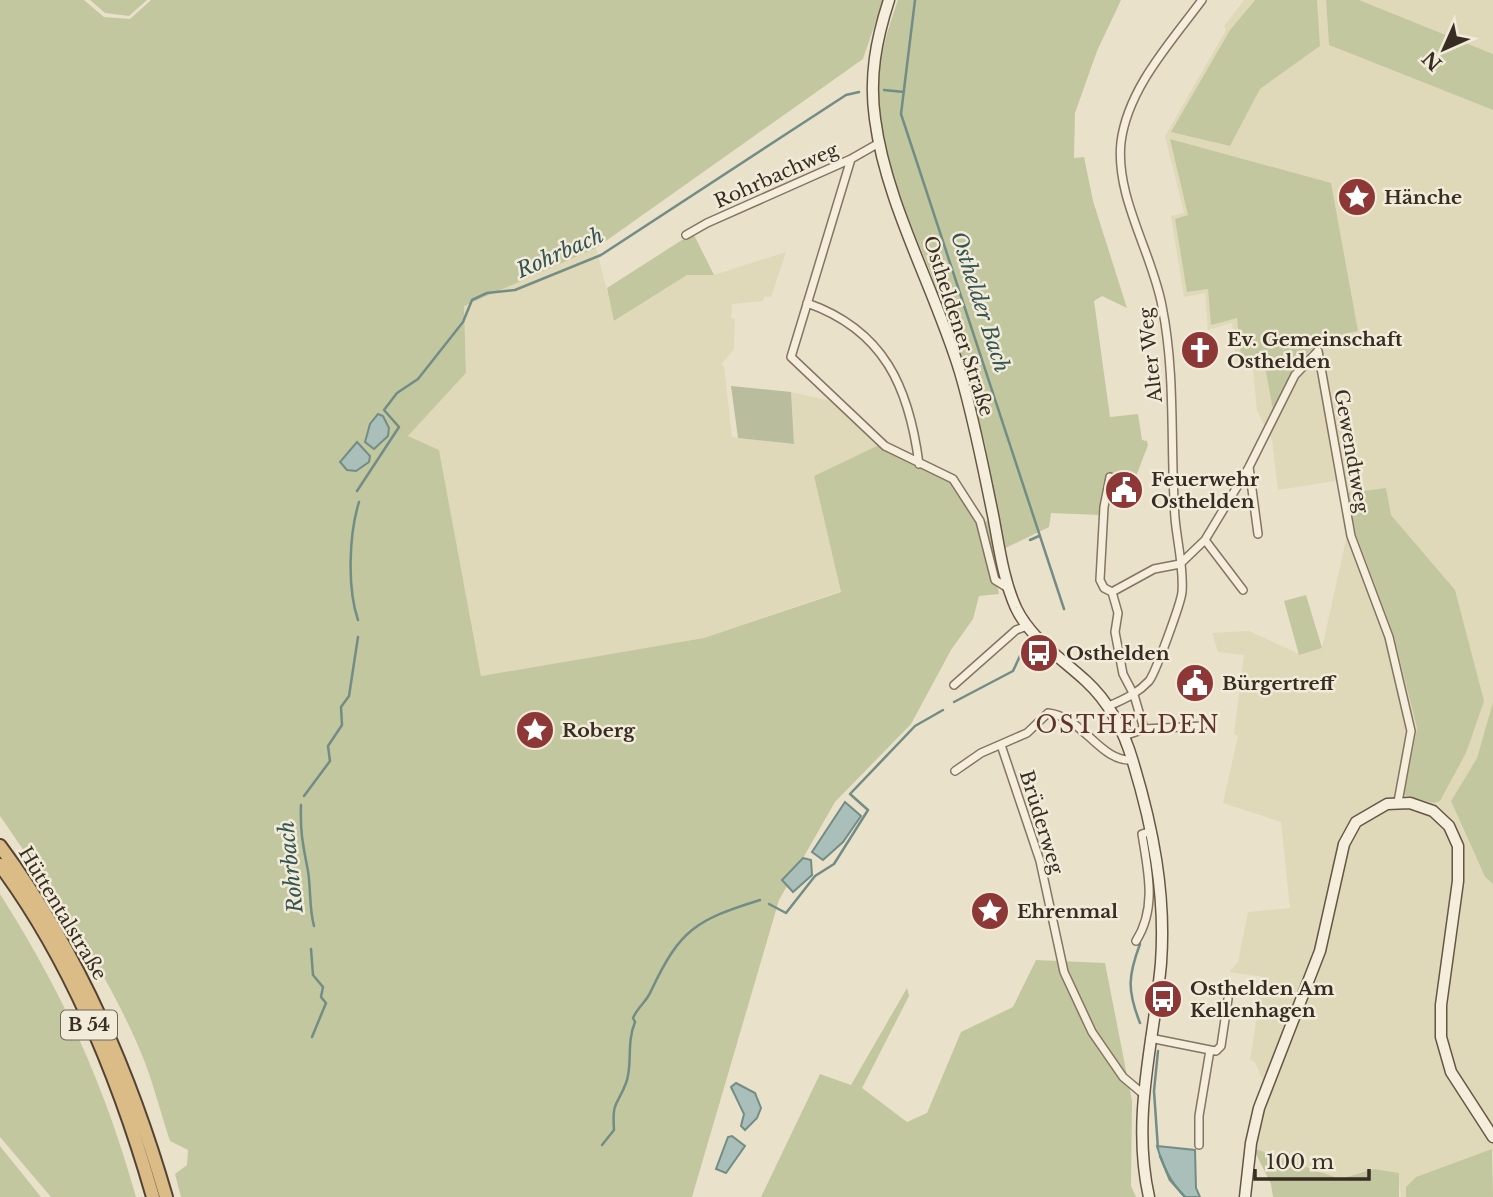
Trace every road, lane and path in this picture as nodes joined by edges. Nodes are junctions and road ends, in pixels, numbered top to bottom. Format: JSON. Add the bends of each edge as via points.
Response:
{"nodes":[{"id":1,"x":890,"y":0,"type":"edge"},
{"id":2,"x":1202,"y":0,"type":"edge"},
{"id":3,"x":879,"y":143,"type":"junction"},
{"id":4,"x":851,"y":159,"type":"junction"},
{"id":5,"x":686,"y":235,"type":"dead end"},
{"id":6,"x":807,"y":303,"type":"junction"},
{"id":7,"x":919,"y":464,"type":"junction"},
{"id":8,"x":1249,"y":467,"type":"junction"},
{"id":9,"x":1110,"y":477,"type":"dead end"},
{"id":10,"x":1258,"y":534,"type":"dead end"},
{"id":11,"x":1205,"y":540,"type":"junction"},
{"id":12,"x":1180,"y":564,"type":"junction"},
{"id":13,"x":1008,"y":588,"type":"junction"},
{"id":14,"x":1243,"y":590,"type":"dead end"},
{"id":15,"x":1112,"y":592,"type":"junction"},
{"id":16,"x":1027,"y":625,"type":"junction"},
{"id":17,"x":954,"y":685,"type":"dead end"},
{"id":18,"x":1134,"y":695,"type":"junction"},
{"id":19,"x":1109,"y":706,"type":"junction"},
{"id":20,"x":1203,"y":726,"type":"dead end"},
{"id":21,"x":1144,"y":729,"type":"junction"},
{"id":22,"x":1124,"y":736,"type":"junction"},
{"id":23,"x":1001,"y":745,"type":"junction"},
{"id":24,"x":1133,"y":760,"type":"junction"},
{"id":25,"x":955,"y":771,"type":"dead end"},
{"id":26,"x":1398,"y":802,"type":"junction"},
{"id":27,"x":1153,"y":831,"type":"junction"},
{"id":28,"x":0,"y":846,"type":"edge"},
{"id":29,"x":0,"y":865,"type":"edge"},
{"id":30,"x":1136,"y":942,"type":"dead end"},
{"id":31,"x":1228,"y":999,"type":"dead end"},
{"id":32,"x":1150,"y":1038,"type":"junction"},
{"id":33,"x":1210,"y":1050,"type":"junction"},
{"id":34,"x":1142,"y":1093,"type":"junction"},
{"id":35,"x":1493,"y":1138,"type":"edge"},
{"id":36,"x":1199,"y":1145,"type":"dead end"},
{"id":37,"x":153,"y":1197,"type":"edge"},
{"id":38,"x":166,"y":1197,"type":"edge"},
{"id":39,"x":1149,"y":1197,"type":"edge"},
{"id":40,"x":1245,"y":1197,"type":"edge"}],
"edges":[{"from":1,"to":3,"type":"main road","name":"Ostheldener Straße","via":[[877,35],[872,69]]},
{"from":2,"to":12,"type":"street","name":"Alter Weg","via":[[1147,75],[1125,122],[1121,154],[1129,200],[1163,305]]},
{"from":3,"to":4,"type":"street","name":"Rohrbachweg"},
{"from":3,"to":13,"type":"main road","name":"Ostheldener Straße","via":[[960,372]]},
{"from":4,"to":5,"type":"street","name":"Rohrbachweg"},
{"from":4,"to":6,"type":"street"},
{"from":6,"to":7,"type":"street","via":[[851,323],[876,345],[900,387]]},
{"from":6,"to":7,"type":"street","via":[[791,357],[885,446]]},
{"from":7,"to":13,"type":"street","via":[[953,479],[963,491],[980,521],[995,580]]},
{"from":8,"to":10,"type":"street"},
{"from":8,"to":11,"type":"street","name":"Gewendtweg"},
{"from":8,"to":26,"type":"street","name":"Gewendtweg","via":[[1295,375],[1318,351],[1351,536],[1389,637],[1411,730]]},
{"from":9,"to":15,"type":"street","via":[[1100,580]]},
{"from":11,"to":12,"type":"street","name":"Gewendtweg"},
{"from":11,"to":14,"type":"street"},
{"from":12,"to":15,"type":"street","via":[[1154,569]]},
{"from":12,"to":18,"type":"street","name":"Alter Weg","via":[[1182,593],[1151,679]]},
{"from":13,"to":16,"type":"main road","name":"Ostheldener Straße"},
{"from":15,"to":18,"type":"street","via":[[1123,674]]},
{"from":16,"to":17,"type":"street"},
{"from":16,"to":19,"type":"main road","name":"Ostheldener Straße"},
{"from":18,"to":19,"type":"street","name":"Alter Weg"},
{"from":18,"to":21,"type":"street"},
{"from":19,"to":22,"type":"main road","name":"Ostheldener Straße"},
{"from":20,"to":21,"type":"street"},
{"from":21,"to":22,"type":"street"},
{"from":22,"to":24,"type":"main road","name":"Ostheldener Straße"},
{"from":23,"to":24,"type":"street","via":[[1027,733],[1048,713],[1059,714],[1086,731],[1113,757]]},
{"from":23,"to":25,"type":"street"},
{"from":23,"to":34,"type":"street","name":"Brüderweg","via":[[1040,861],[1064,972],[1092,1032],[1124,1077]]},
{"from":24,"to":27,"type":"main road","name":"Ostheldener Straße"},
{"from":26,"to":35,"type":"main road","via":[[1433,811],[1449,826],[1458,846],[1441,1037],[1451,1072]]},
{"from":26,"to":40,"type":"main road","via":[[1365,814],[1344,844],[1317,962],[1259,1108]]},
{"from":27,"to":30,"type":"street","via":[[1142,834],[1151,889],[1144,929]]},
{"from":27,"to":32,"type":"main road","name":"Ostheldener Straße","via":[[1163,918]]},
{"from":28,"to":38,"type":"highway","name":"Hüttentalstraße","number":"B 54","via":[[82,980],[126,1077]]},
{"from":29,"to":37,"type":"highway","name":"Hüttentalstraße","number":"B 54","via":[[71,985],[115,1082]]},
{"from":31,"to":33,"type":"street","via":[[1221,1046]]},
{"from":32,"to":33,"type":"street"},
{"from":32,"to":34,"type":"main road","name":"Ostheldener Straße"},
{"from":33,"to":36,"type":"street"},
{"from":34,"to":39,"type":"main road","name":"Ostheldener Straße"}]}
